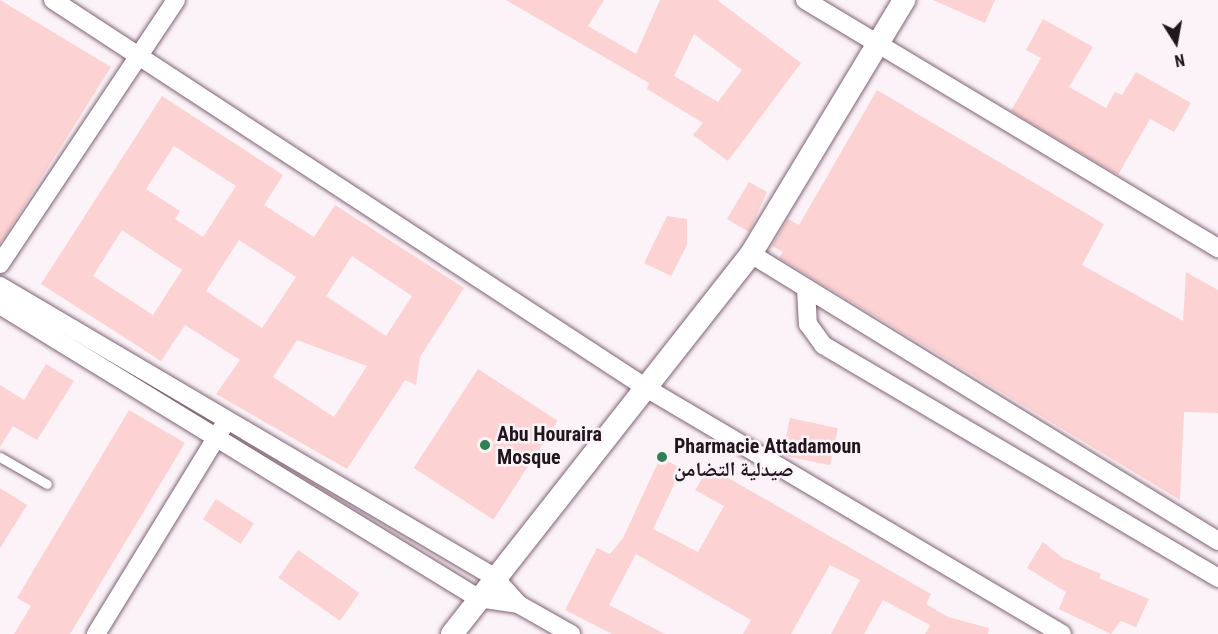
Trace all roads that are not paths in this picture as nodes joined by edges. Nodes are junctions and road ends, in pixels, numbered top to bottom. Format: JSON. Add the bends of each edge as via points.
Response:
{"nodes":[{"id":1,"x":53,"y":0,"type":"edge"},
{"id":2,"x":176,"y":0,"type":"edge"},
{"id":3,"x":805,"y":0,"type":"edge"},
{"id":4,"x":904,"y":0,"type":"edge"},
{"id":5,"x":878,"y":44,"type":"junction"},
{"id":6,"x":139,"y":57,"type":"junction"},
{"id":7,"x":1218,"y":248,"type":"edge"},
{"id":8,"x":751,"y":254,"type":"junction"},
{"id":9,"x":0,"y":264,"type":"edge"},
{"id":10,"x":0,"y":286,"type":"edge"},
{"id":11,"x":806,"y":288,"type":"junction"},
{"id":12,"x":0,"y":305,"type":"edge"},
{"id":13,"x":648,"y":389,"type":"junction"},
{"id":14,"x":228,"y":418,"type":"junction"},
{"id":15,"x":216,"y":439,"type":"junction"},
{"id":16,"x":0,"y":457,"type":"edge"},
{"id":17,"x":47,"y":484,"type":"dead end"},
{"id":18,"x":1218,"y":541,"type":"edge"},
{"id":19,"x":494,"y":577,"type":"junction"},
{"id":20,"x":1218,"y":578,"type":"edge"},
{"id":21,"x":478,"y":598,"type":"junction"},
{"id":22,"x":518,"y":604,"type":"junction"},
{"id":23,"x":96,"y":634,"type":"edge"},
{"id":24,"x":452,"y":634,"type":"edge"},
{"id":25,"x":571,"y":634,"type":"edge"},
{"id":26,"x":1062,"y":634,"type":"edge"}],
"edges":[{"from":1,"to":6,"type":"street"},
{"from":2,"to":6,"type":"street"},
{"from":3,"to":5,"type":"street"},
{"from":4,"to":5,"type":"street"},
{"from":5,"to":7,"type":"street"},
{"from":5,"to":8,"type":"street"},
{"from":6,"to":9,"type":"street"},
{"from":6,"to":13,"type":"street"},
{"from":8,"to":11,"type":"street"},
{"from":8,"to":13,"type":"street"},
{"from":10,"to":14,"type":"street"},
{"from":11,"to":18,"type":"street"},
{"from":11,"to":20,"type":"street","via":[[808,324],[823,345]]},
{"from":12,"to":15,"type":"street"},
{"from":13,"to":19,"type":"street"},
{"from":13,"to":26,"type":"street"},
{"from":14,"to":15,"type":"street"},
{"from":14,"to":19,"type":"street"},
{"from":15,"to":21,"type":"street"},
{"from":15,"to":23,"type":"street"},
{"from":16,"to":17,"type":"lane"},
{"from":19,"to":21,"type":"street"},
{"from":19,"to":22,"type":"street"},
{"from":21,"to":22,"type":"street"},
{"from":21,"to":24,"type":"street"},
{"from":22,"to":25,"type":"street"}]}
